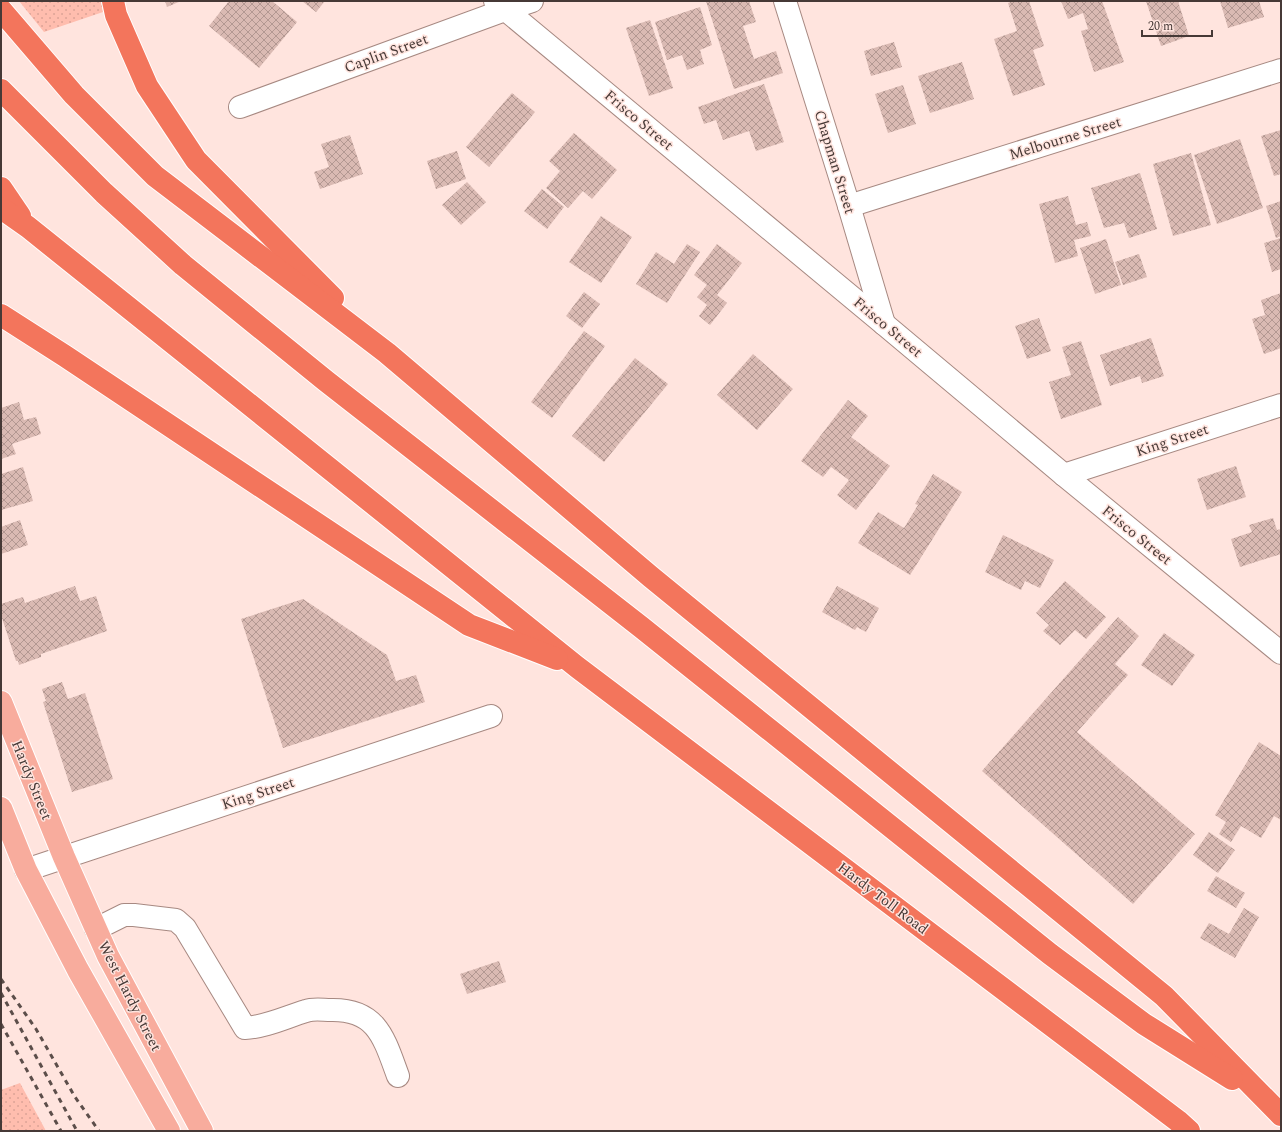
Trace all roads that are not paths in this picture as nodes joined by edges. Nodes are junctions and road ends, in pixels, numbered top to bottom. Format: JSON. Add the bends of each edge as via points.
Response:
{"nodes":[{"id":1,"x":113,"y":1,"type":"edge"},
{"id":2,"x":532,"y":1,"type":"edge"},
{"id":3,"x":785,"y":1,"type":"edge"},
{"id":4,"x":500,"y":5,"type":"edge"},
{"id":5,"x":1,"y":10,"type":"edge"},
{"id":6,"x":1281,"y":70,"type":"edge"},
{"id":7,"x":1,"y":90,"type":"edge"},
{"id":8,"x":240,"y":107,"type":"dead end"},
{"id":9,"x":1,"y":188,"type":"edge"},
{"id":10,"x":849,"y":206,"type":"junction"},
{"id":11,"x":1,"y":208,"type":"edge"},
{"id":12,"x":28,"y":227,"type":"junction"},
{"id":13,"x":1,"y":315,"type":"edge"},
{"id":14,"x":884,"y":324,"type":"junction"},
{"id":15,"x":387,"y":353,"type":"junction"},
{"id":16,"x":1281,"y":405,"type":"edge"},
{"id":17,"x":1064,"y":475,"type":"junction"},
{"id":18,"x":1281,"y":653,"type":"edge"},
{"id":19,"x":577,"y":667,"type":"junction"},
{"id":20,"x":1,"y":702,"type":"edge"},
{"id":21,"x":491,"y":716,"type":"dead end"},
{"id":22,"x":1,"y":808,"type":"edge"},
{"id":23,"x":64,"y":858,"type":"junction"},
{"id":24,"x":26,"y":870,"type":"junction"},
{"id":25,"x":96,"y":929,"type":"junction"},
{"id":26,"x":166,"y":1066,"type":"junction"},
{"id":27,"x":398,"y":1076,"type":"dead end"},
{"id":28,"x":143,"y":1083,"type":"junction"},
{"id":29,"x":1262,"y":1098,"type":"junction"},
{"id":30,"x":1281,"y":1115,"type":"edge"},
{"id":31,"x":1183,"y":1126,"type":"edge"},
{"id":32,"x":169,"y":1131,"type":"edge"},
{"id":33,"x":202,"y":1131,"type":"edge"}],
"edges":[{"from":1,"to":15,"type":"highway","via":[[116,14],[147,86],[196,160]]},
{"from":2,"to":4,"type":"street","name":"Caplin Street"},
{"from":3,"to":10,"type":"street","name":"Chapman Street"},
{"from":4,"to":8,"type":"street","name":"Caplin Street"},
{"from":4,"to":14,"type":"street","name":"Frisco Street"},
{"from":5,"to":15,"type":"highway","via":[[74,95],[155,176]]},
{"from":6,"to":10,"type":"street","name":"Melbourne Street"},
{"from":7,"to":29,"type":"highway","via":[[104,193],[183,265],[326,381],[635,622],[1050,954],[1144,1024]]},
{"from":9,"to":12,"type":"highway"},
{"from":10,"to":14,"type":"street","name":"Chapman Street"},
{"from":11,"to":12,"type":"highway"},
{"from":12,"to":19,"type":"highway"},
{"from":13,"to":19,"type":"highway","via":[[469,625]]},
{"from":14,"to":17,"type":"street","name":"Frisco Street"},
{"from":15,"to":29,"type":"highway","via":[[651,577],[1164,996]]},
{"from":16,"to":17,"type":"street","name":"King Street"},
{"from":17,"to":18,"type":"street","name":"Frisco Street"},
{"from":19,"to":31,"type":"highway","name":"Hardy Toll Road"},
{"from":20,"to":23,"type":"main road","name":"Hardy Street"},
{"from":21,"to":23,"type":"street","name":"King Street"},
{"from":22,"to":24,"type":"main road"},
{"from":23,"to":24,"type":"street","name":"King Street"},
{"from":23,"to":25,"type":"main road","name":"West Hardy Street"},
{"from":24,"to":28,"type":"main road","name":"West Hardy Street","via":[[78,970]]},
{"from":25,"to":26,"type":"main road","name":"West Hardy Street"},
{"from":25,"to":27,"type":"street","via":[[124,915],[176,920],[185,928],[245,1028],[256,1028],[309,1010],[354,1012],[365,1017],[376,1027],[389,1050]]},
{"from":26,"to":28,"type":"main road"},
{"from":26,"to":33,"type":"main road","name":"West Hardy Street"},
{"from":28,"to":32,"type":"main road","name":"West Hardy Street"},
{"from":29,"to":30,"type":"highway"}]}
